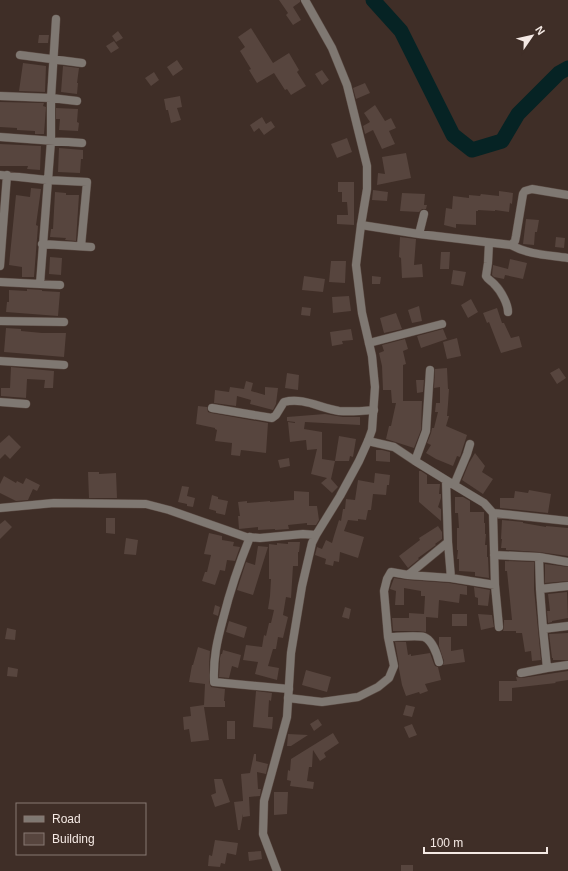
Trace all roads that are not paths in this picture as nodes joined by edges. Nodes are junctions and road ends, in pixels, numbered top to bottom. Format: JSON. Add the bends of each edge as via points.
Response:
{"nodes":[{"id":1,"x":305,"y":0,"type":"edge"},
{"id":2,"x":56,"y":19,"type":"dead end"},
{"id":3,"x":20,"y":55,"type":"dead end"},
{"id":4,"x":54,"y":59,"type":"junction"},
{"id":5,"x":82,"y":63,"type":"dead end"},
{"id":6,"x":0,"y":96,"type":"edge"},
{"id":7,"x":51,"y":98,"type":"junction"},
{"id":8,"x":77,"y":100,"type":"dead end"},
{"id":9,"x":0,"y":137,"type":"edge"},
{"id":10,"x":50,"y":141,"type":"junction"},
{"id":11,"x":82,"y":143,"type":"dead end"},
{"id":12,"x":3,"y":175,"type":"edge"},
{"id":13,"x":47,"y":180,"type":"junction"},
{"id":14,"x":568,"y":196,"type":"edge"},
{"id":15,"x":424,"y":214,"type":"dead end"},
{"id":16,"x":361,"y":224,"type":"junction"},
{"id":17,"x":419,"y":234,"type":"junction"},
{"id":18,"x":489,"y":243,"type":"junction"},
{"id":19,"x":42,"y":244,"type":"junction"},
{"id":20,"x":511,"y":245,"type":"junction"},
{"id":21,"x":81,"y":246,"type":"junction"},
{"id":22,"x":91,"y":247,"type":"dead end"},
{"id":23,"x":568,"y":258,"type":"edge"},
{"id":24,"x":0,"y":266,"type":"edge"},
{"id":25,"x":0,"y":282,"type":"edge"},
{"id":26,"x":40,"y":284,"type":"junction"},
{"id":27,"x":60,"y":285,"type":"dead end"},
{"id":28,"x":508,"y":312,"type":"dead end"},
{"id":29,"x":0,"y":321,"type":"edge"},
{"id":30,"x":64,"y":322,"type":"dead end"},
{"id":31,"x":442,"y":324,"type":"dead end"},
{"id":32,"x":369,"y":343,"type":"junction"},
{"id":33,"x":0,"y":361,"type":"edge"},
{"id":34,"x":64,"y":365,"type":"dead end"},
{"id":35,"x":430,"y":370,"type":"dead end"},
{"id":36,"x":0,"y":402,"type":"edge"},
{"id":37,"x":26,"y":404,"type":"dead end"},
{"id":38,"x":212,"y":408,"type":"dead end"},
{"id":39,"x":374,"y":410,"type":"junction"},
{"id":40,"x":368,"y":441,"type":"junction"},
{"id":41,"x":470,"y":444,"type":"dead end"},
{"id":42,"x":415,"y":461,"type":"junction"},
{"id":43,"x":450,"y":483,"type":"junction"},
{"id":44,"x":0,"y":508,"type":"edge"},
{"id":45,"x":492,"y":513,"type":"junction"},
{"id":46,"x":568,"y":521,"type":"edge"},
{"id":47,"x":316,"y":535,"type":"junction"},
{"id":48,"x":250,"y":537,"type":"junction"},
{"id":49,"x":448,"y":542,"type":"junction"},
{"id":50,"x":494,"y":555,"type":"junction"},
{"id":51,"x":539,"y":557,"type":"junction"},
{"id":52,"x":568,"y":562,"type":"edge"},
{"id":53,"x":408,"y":575,"type":"junction"},
{"id":54,"x":450,"y":578,"type":"junction"},
{"id":55,"x":495,"y":585,"type":"junction"},
{"id":56,"x":568,"y":586,"type":"edge"},
{"id":57,"x":540,"y":589,"type":"junction"},
{"id":58,"x":568,"y":626,"type":"edge"},
{"id":59,"x":499,"y":627,"type":"dead end"},
{"id":60,"x":543,"y":629,"type":"junction"},
{"id":61,"x":388,"y":637,"type":"junction"},
{"id":62,"x":439,"y":662,"type":"dead end"},
{"id":63,"x":568,"y":666,"type":"edge"},
{"id":64,"x":547,"y":668,"type":"junction"},
{"id":65,"x":521,"y":673,"type":"dead end"},
{"id":66,"x":289,"y":689,"type":"junction"},
{"id":67,"x":288,"y":698,"type":"junction"},
{"id":68,"x":277,"y":871,"type":"edge"}],
"edges":[{"from":1,"to":16,"type":"street","via":[[332,48],[347,86],[366,166],[367,190]]},
{"from":2,"to":4,"type":"street"},
{"from":3,"to":4,"type":"street"},
{"from":4,"to":5,"type":"street"},
{"from":4,"to":7,"type":"street"},
{"from":6,"to":7,"type":"street"},
{"from":7,"to":8,"type":"street"},
{"from":7,"to":10,"type":"street"},
{"from":9,"to":10,"type":"street"},
{"from":10,"to":11,"type":"street"},
{"from":10,"to":13,"type":"street"},
{"from":12,"to":13,"type":"street"},
{"from":12,"to":24,"type":"street"},
{"from":13,"to":19,"type":"street"},
{"from":13,"to":21,"type":"street","via":[[87,182]]},
{"from":14,"to":20,"type":"street","via":[[532,189],[525,191],[515,241]]},
{"from":15,"to":17,"type":"street"},
{"from":16,"to":17,"type":"street"},
{"from":16,"to":32,"type":"street","via":[[356,265]]},
{"from":17,"to":18,"type":"street"},
{"from":18,"to":20,"type":"street"},
{"from":18,"to":28,"type":"street","via":[[486,276],[504,297]]},
{"from":19,"to":21,"type":"street"},
{"from":19,"to":26,"type":"street"},
{"from":20,"to":23,"type":"street","via":[[536,254]]},
{"from":21,"to":22,"type":"street"},
{"from":25,"to":26,"type":"street"},
{"from":26,"to":27,"type":"street"},
{"from":29,"to":30,"type":"street"},
{"from":31,"to":32,"type":"street"},
{"from":32,"to":39,"type":"street","via":[[375,387]]},
{"from":33,"to":34,"type":"street"},
{"from":35,"to":42,"type":"street","via":[[426,431]]},
{"from":36,"to":37,"type":"street"},
{"from":38,"to":39,"type":"street","via":[[272,418],[284,402],[301,400],[338,411]]},
{"from":39,"to":40,"type":"street"},
{"from":40,"to":42,"type":"street","via":[[394,447]]},
{"from":40,"to":47,"type":"street","via":[[340,496]]},
{"from":41,"to":43,"type":"street"},
{"from":42,"to":43,"type":"street"},
{"from":43,"to":45,"type":"street","via":[[484,504]]},
{"from":43,"to":49,"type":"street"},
{"from":44,"to":48,"type":"street","via":[[54,504],[146,504]]},
{"from":45,"to":46,"type":"street"},
{"from":45,"to":50,"type":"street"},
{"from":47,"to":48,"type":"street"},
{"from":47,"to":66,"type":"street","via":[[312,543],[297,616]]},
{"from":48,"to":66,"type":"street","via":[[228,598],[215,649],[214,682]]},
{"from":49,"to":53,"type":"street"},
{"from":49,"to":54,"type":"street"},
{"from":50,"to":51,"type":"street"},
{"from":50,"to":55,"type":"street"},
{"from":51,"to":52,"type":"street"},
{"from":51,"to":57,"type":"street"},
{"from":53,"to":54,"type":"street"},
{"from":53,"to":61,"type":"street","via":[[391,572],[386,579],[384,591]]},
{"from":54,"to":55,"type":"street"},
{"from":55,"to":59,"type":"street"},
{"from":56,"to":57,"type":"street"},
{"from":57,"to":60,"type":"street"},
{"from":58,"to":60,"type":"street"},
{"from":60,"to":64,"type":"street"},
{"from":61,"to":62,"type":"street","via":[[423,636],[436,651]]},
{"from":61,"to":67,"type":"street","via":[[394,666],[390,678],[378,687],[358,697],[322,702]]},
{"from":63,"to":64,"type":"street"},
{"from":64,"to":65,"type":"street"},
{"from":66,"to":67,"type":"street"},
{"from":67,"to":68,"type":"street","via":[[287,717],[264,801],[263,834]]}]}
